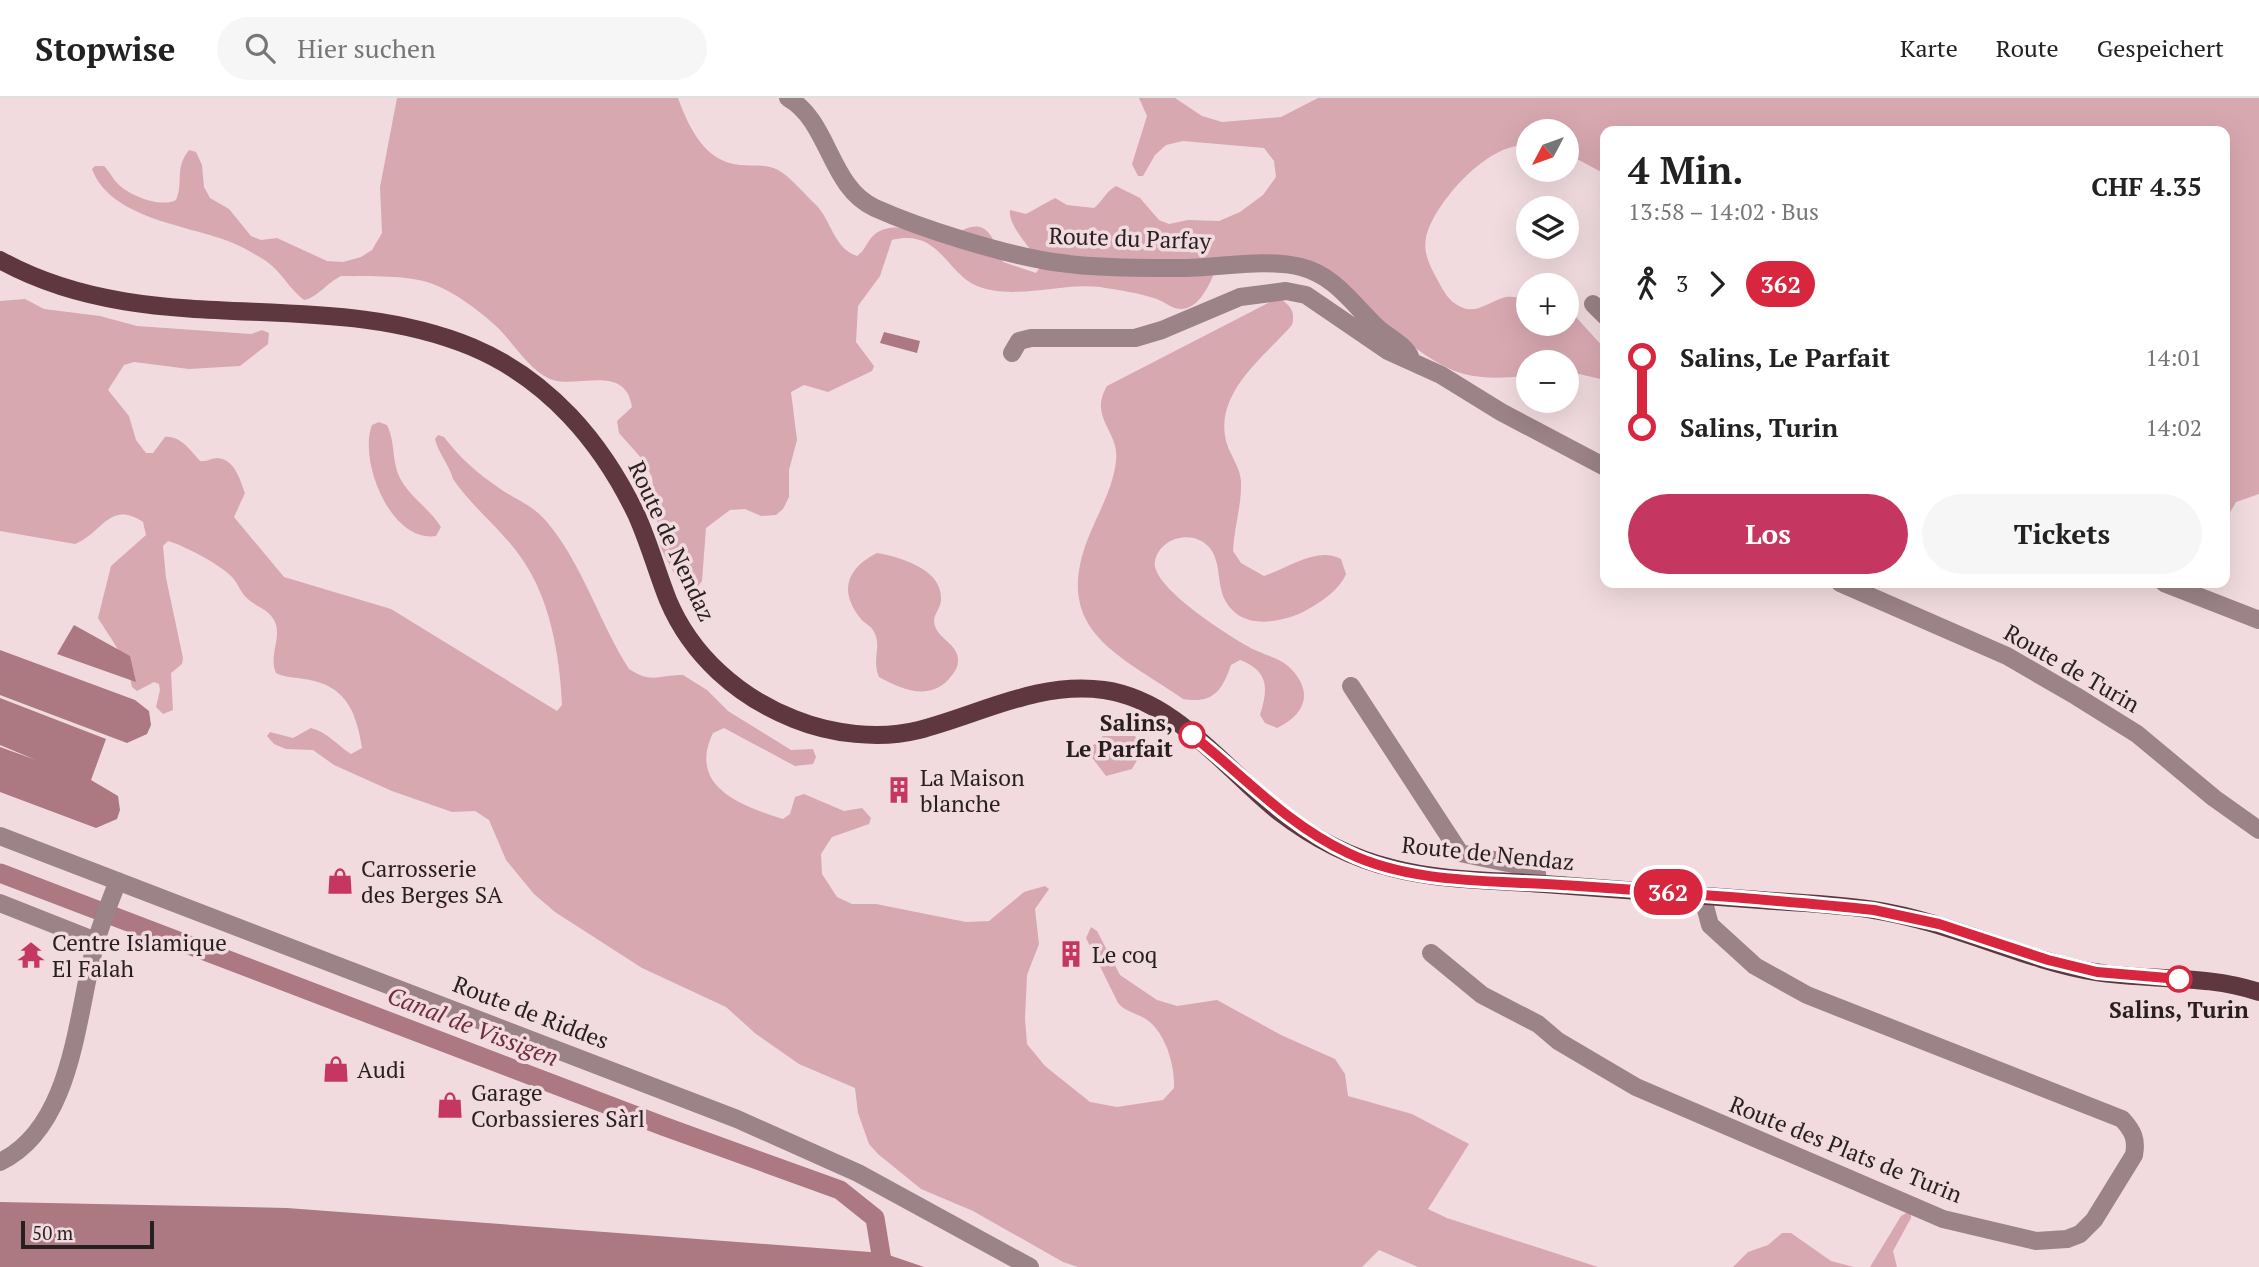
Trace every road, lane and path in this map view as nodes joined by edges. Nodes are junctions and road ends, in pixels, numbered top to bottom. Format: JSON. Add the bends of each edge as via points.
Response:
{"nodes":[{"id":1,"x":788,"y":98,"type":"edge"},
{"id":2,"x":0,"y":260,"type":"edge"},
{"id":3,"x":1012,"y":353,"type":"dead end"},
{"id":4,"x":1411,"y":361,"type":"junction"},
{"id":5,"x":1600,"y":464,"type":"edge"},
{"id":6,"x":1851,"y":588,"type":"edge"},
{"id":7,"x":2177,"y":588,"type":"edge"},
{"id":8,"x":2259,"y":620,"type":"edge"},
{"id":9,"x":1352,"y":686,"type":"dead end"},
{"id":10,"x":2259,"y":830,"type":"edge"},
{"id":11,"x":0,"y":836,"type":"edge"},
{"id":12,"x":118,"y":881,"type":"junction"},
{"id":13,"x":1537,"y":883,"type":"junction"},
{"id":14,"x":1702,"y":895,"type":"junction"},
{"id":15,"x":0,"y":904,"type":"edge"},
{"id":16,"x":96,"y":940,"type":"junction"},
{"id":17,"x":1432,"y":953,"type":"dead end"},
{"id":18,"x":2259,"y":992,"type":"edge"},
{"id":19,"x":0,"y":1162,"type":"edge"},
{"id":20,"x":1030,"y":1267,"type":"edge"}],
"edges":[{"from":1,"to":4,"type":"street","name":"Route du Parfay","via":[[807,115],[853,192],[876,208],[1054,262],[1167,268],[1304,267],[1345,294]]},
{"from":2,"to":13,"type":"main road","name":"Route de Nendaz","via":[[91,297],[392,324],[451,338],[503,363],[576,421],[612,469],[639,521],[669,603],[694,645],[741,692],[800,722],[859,734],[901,733],[1033,693],[1111,691],[1149,704],[1177,723],[1283,815],[1351,855],[1415,873]]},
{"from":3,"to":4,"type":"street","via":[[1019,341],[1031,338],[1135,338],[1222,302],[1286,291],[1306,295],[1369,339]]},
{"from":4,"to":5,"type":"street"},
{"from":6,"to":10,"type":"street","name":"Route de Turin","via":[[2007,656],[2076,696],[2137,734]]},
{"from":7,"to":8,"type":"street"},
{"from":9,"to":13,"type":"street","via":[[1460,853],[1532,868]]},
{"from":11,"to":12,"type":"street","name":"Route de Riddes"},
{"from":12,"to":16,"type":"street"},
{"from":12,"to":20,"type":"street","name":"Route de Riddes","via":[[737,1119],[858,1173]]},
{"from":13,"to":14,"type":"main road","name":"Route de Nendaz"},
{"from":14,"to":17,"type":"street","name":"Route des Plats de Turin","via":[[1710,925],[1773,978],[2122,1119],[2132,1130],[2134,1155],[2094,1220],[2067,1239],[2036,1241],[1918,1210],[1636,1087],[1538,1024],[1482,995]]},
{"from":14,"to":18,"type":"main road","name":"Route de Nendaz","via":[[1874,910],[1939,924],[2097,972],[2217,982]]},
{"from":15,"to":16,"type":"street"},
{"from":16,"to":19,"type":"street","via":[[57,1100],[43,1127],[21,1152]]}]}
